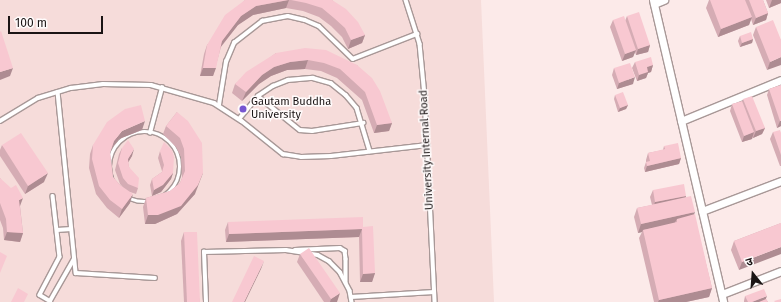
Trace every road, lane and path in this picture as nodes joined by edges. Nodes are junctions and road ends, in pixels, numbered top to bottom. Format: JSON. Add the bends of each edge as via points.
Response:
{"nodes":[{"id":1,"x":406,"y":0,"type":"edge"},
{"id":2,"x":664,"y":0,"type":"edge"},
{"id":3,"x":653,"y":2,"type":"edge"},
{"id":4,"x":417,"y":34,"type":"junction"},
{"id":5,"x":781,"y":80,"type":"edge"},
{"id":6,"x":162,"y":88,"type":"junction"},
{"id":7,"x":58,"y":92,"type":"junction"},
{"id":8,"x":258,"y":96,"type":"junction"},
{"id":9,"x":219,"y":105,"type":"junction"},
{"id":10,"x":239,"y":119,"type":"junction"},
{"id":11,"x":0,"y":121,"type":"edge"},
{"id":12,"x":681,"y":121,"type":"junction"},
{"id":13,"x":363,"y":123,"type":"junction"},
{"id":14,"x":150,"y":133,"type":"junction"},
{"id":15,"x":427,"y":144,"type":"junction"},
{"id":16,"x":370,"y":151,"type":"junction"},
{"id":17,"x":781,"y":180,"type":"edge"},
{"id":18,"x":53,"y":196,"type":"dead end"},
{"id":19,"x":702,"y":211,"type":"junction"},
{"id":20,"x":71,"y":229,"type":"junction"},
{"id":21,"x":57,"y":230,"type":"junction"},
{"id":22,"x":286,"y":250,"type":"junction"},
{"id":23,"x":74,"y":258,"type":"junction"},
{"id":24,"x":781,"y":271,"type":"edge"},
{"id":25,"x":155,"y":278,"type":"dead end"},
{"id":26,"x":346,"y":283,"type":"junction"},
{"id":27,"x":434,"y":292,"type":"junction"},
{"id":28,"x":722,"y":294,"type":"junction"},
{"id":29,"x":351,"y":297,"type":"junction"},
{"id":30,"x":206,"y":302,"type":"edge"},
{"id":31,"x":352,"y":302,"type":"edge"},
{"id":32,"x":435,"y":302,"type":"edge"},
{"id":33,"x":723,"y":302,"type":"edge"}],
"edges":[{"from":1,"to":4,"type":"lane","name":"University Internal Road"},
{"from":2,"to":3,"type":"street"},
{"from":3,"to":12,"type":"street"},
{"from":4,"to":9,"type":"lane","via":[[353,59],[319,26],[305,20],[288,16],[262,21],[234,43],[226,62]]},
{"from":4,"to":15,"type":"lane","name":"University Internal Road","via":[[423,74]]},
{"from":5,"to":12,"type":"street"},
{"from":6,"to":7,"type":"lane","via":[[103,84]]},
{"from":6,"to":9,"type":"lane"},
{"from":6,"to":14,"type":"lane"},
{"from":7,"to":11,"type":"lane","via":[[38,98]]},
{"from":7,"to":20,"type":"lane"},
{"from":8,"to":10,"type":"lane"},
{"from":8,"to":13,"type":"lane","via":[[300,130],[312,131]]},
{"from":8,"to":13,"type":"lane","via":[[288,80],[313,78],[331,83],[346,95],[357,108]]},
{"from":9,"to":10,"type":"lane"},
{"from":10,"to":16,"type":"lane","via":[[283,154],[301,157]]},
{"from":12,"to":19,"type":"street"},
{"from":13,"to":16,"type":"lane"},
{"from":14,"to":14,"type":"lane","via":[[168,141],[177,152],[180,167],[178,180],[171,191],[160,200],[133,201],[122,194],[113,182],[109,169],[111,155],[118,145],[130,136]]},
{"from":15,"to":16,"type":"lane"},
{"from":15,"to":27,"type":"lane","name":"University Internal Road"},
{"from":17,"to":19,"type":"street"},
{"from":18,"to":21,"type":"lane"},
{"from":19,"to":28,"type":"street"},
{"from":20,"to":21,"type":"lane"},
{"from":20,"to":23,"type":"lane"},
{"from":21,"to":23,"type":"lane","via":[[60,257],[40,295],[50,301]]},
{"from":22,"to":26,"type":"lane","via":[[318,255],[329,261]]},
{"from":22,"to":26,"type":"lane","via":[[340,248],[345,251]]},
{"from":22,"to":30,"type":"lane","via":[[204,252]]},
{"from":23,"to":25,"type":"lane","via":[[76,273]]},
{"from":24,"to":28,"type":"street"},
{"from":26,"to":29,"type":"lane"},
{"from":27,"to":29,"type":"lane"},
{"from":27,"to":32,"type":"lane","name":"University Internal Road"},
{"from":28,"to":33,"type":"street"},
{"from":29,"to":31,"type":"lane"}]}
